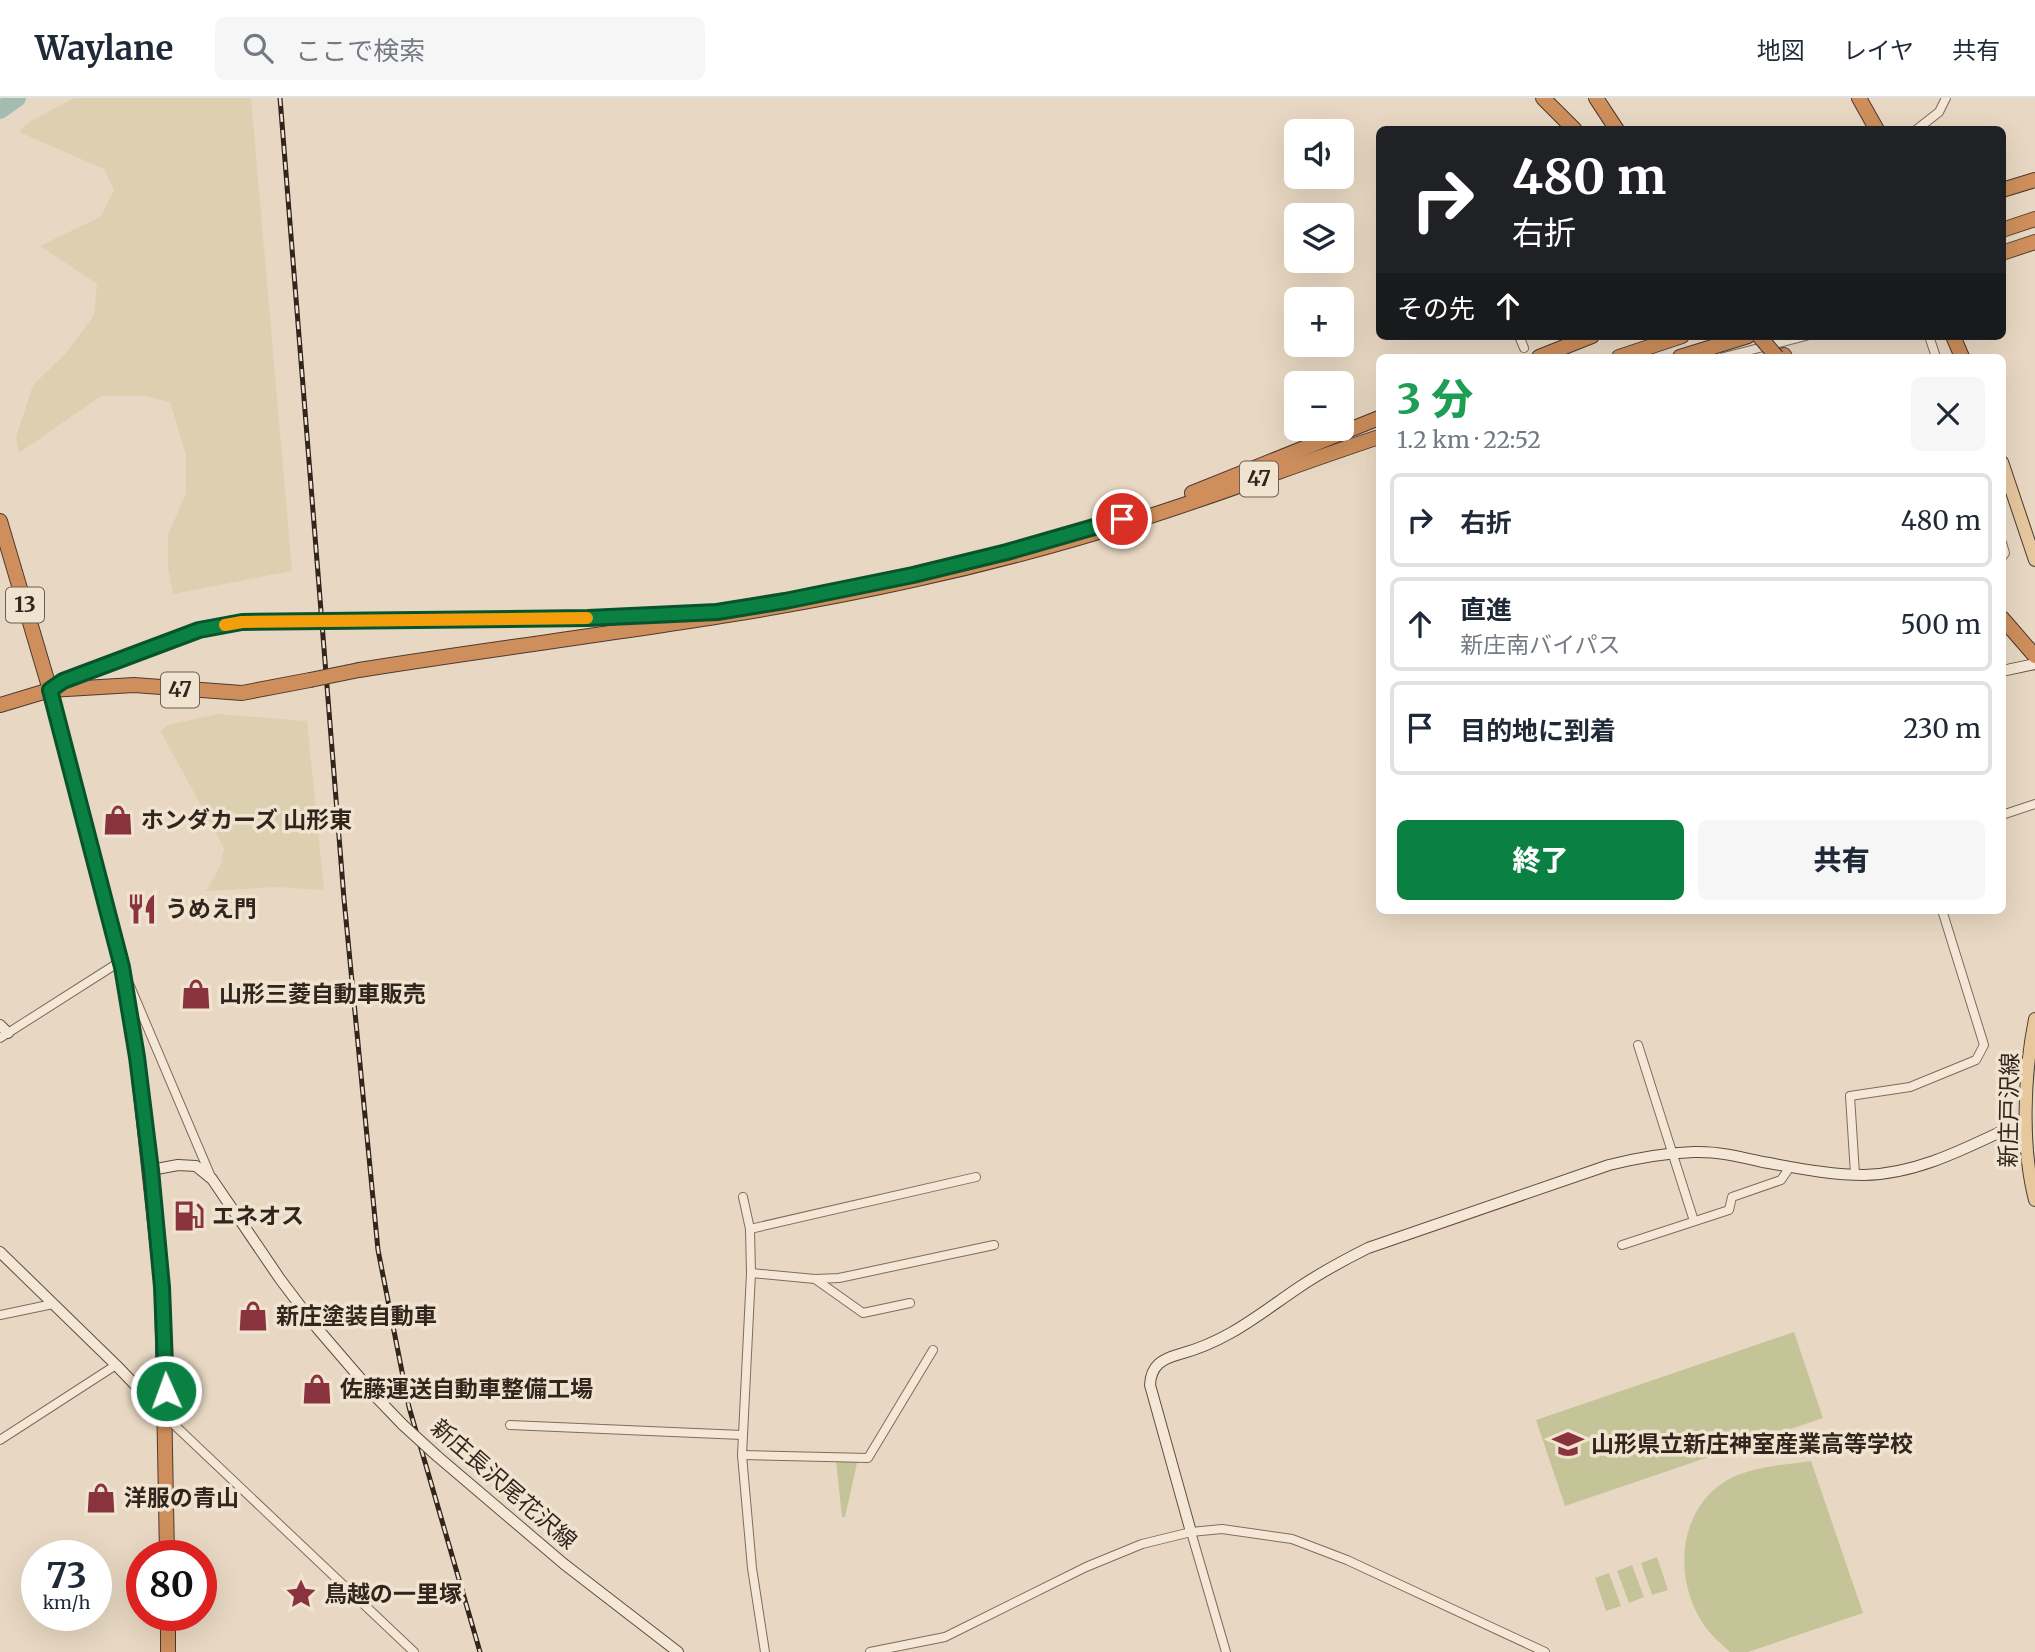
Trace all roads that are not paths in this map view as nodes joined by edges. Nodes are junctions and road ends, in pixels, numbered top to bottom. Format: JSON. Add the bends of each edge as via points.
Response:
{"nodes":[{"id":1,"x":1543,"y":98,"type":"edge"},
{"id":2,"x":1551,"y":98,"type":"edge"},
{"id":3,"x":1596,"y":98,"type":"edge"},
{"id":4,"x":1859,"y":98,"type":"edge"},
{"id":5,"x":1870,"y":98,"type":"edge"},
{"id":6,"x":1946,"y":98,"type":"edge"},
{"id":7,"x":1573,"y":126,"type":"edge"},
{"id":8,"x":1574,"y":126,"type":"edge"},
{"id":9,"x":1614,"y":126,"type":"edge"},
{"id":10,"x":1880,"y":126,"type":"edge"},
{"id":11,"x":1881,"y":126,"type":"edge"},
{"id":12,"x":1921,"y":126,"type":"edge"},
{"id":13,"x":2035,"y":180,"type":"edge"},
{"id":14,"x":2006,"y":190,"type":"edge"},
{"id":15,"x":2035,"y":219,"type":"edge"},
{"id":16,"x":2006,"y":229,"type":"edge"},
{"id":17,"x":2035,"y":242,"type":"edge"},
{"id":18,"x":2006,"y":252,"type":"edge"},
{"id":19,"x":1521,"y":340,"type":"edge"},
{"id":20,"x":1582,"y":340,"type":"edge"},
{"id":21,"x":1670,"y":340,"type":"edge"},
{"id":22,"x":1735,"y":340,"type":"edge"},
{"id":23,"x":1764,"y":340,"type":"edge"},
{"id":24,"x":1790,"y":340,"type":"edge"},
{"id":25,"x":1524,"y":348,"type":"dead end"},
{"id":26,"x":1547,"y":354,"type":"edge"},
{"id":27,"x":1628,"y":354,"type":"edge"},
{"id":28,"x":1690,"y":354,"type":"edge"},
{"id":29,"x":1736,"y":354,"type":"edge"},
{"id":30,"x":1780,"y":354,"type":"edge"},
{"id":31,"x":1376,"y":419,"type":"edge"},
{"id":32,"x":1376,"y":440,"type":"edge"},
{"id":33,"x":2006,"y":474,"type":"edge"},
{"id":34,"x":1142,"y":515,"type":"junction"},
{"id":35,"x":0,"y":521,"type":"edge"},
{"id":36,"x":2035,"y":560,"type":"edge"},
{"id":37,"x":786,"y":604,"type":"junction"},
{"id":38,"x":2006,"y":623,"type":"edge"},
{"id":39,"x":2031,"y":652,"type":"edge"},
{"id":40,"x":2035,"y":664,"type":"edge"},
{"id":41,"x":2006,"y":670,"type":"edge"},
{"id":42,"x":50,"y":690,"type":"junction"},
{"id":43,"x":0,"y":705,"type":"edge"},
{"id":44,"x":2035,"y":804,"type":"edge"},
{"id":45,"x":2006,"y":814,"type":"edge"},
{"id":46,"x":1943,"y":914,"type":"edge"},
{"id":47,"x":122,"y":964,"type":"junction"},
{"id":48,"x":2035,"y":1019,"type":"edge"},
{"id":49,"x":3,"y":1032,"type":"edge"},
{"id":50,"x":1638,"y":1045,"type":"dead end"},
{"id":51,"x":2031,"y":1117,"type":"edge"},
{"id":52,"x":1674,"y":1155,"type":"junction"},
{"id":53,"x":1790,"y":1167,"type":"junction"},
{"id":54,"x":151,"y":1170,"type":"junction"},
{"id":55,"x":1855,"y":1174,"type":"junction"},
{"id":56,"x":976,"y":1177,"type":"dead end"},
{"id":57,"x":212,"y":1179,"type":"junction"},
{"id":58,"x":743,"y":1197,"type":"dead end"},
{"id":59,"x":2035,"y":1200,"type":"edge"},
{"id":60,"x":1694,"y":1221,"type":"junction"},
{"id":61,"x":750,"y":1228,"type":"junction"},
{"id":62,"x":993,"y":1245,"type":"dead end"},
{"id":63,"x":1622,"y":1245,"type":"dead end"},
{"id":64,"x":0,"y":1252,"type":"edge"},
{"id":65,"x":751,"y":1273,"type":"junction"},
{"id":66,"x":815,"y":1279,"type":"junction"},
{"id":67,"x":910,"y":1303,"type":"dead end"},
{"id":68,"x":53,"y":1304,"type":"junction"},
{"id":69,"x":0,"y":1315,"type":"edge"},
{"id":70,"x":933,"y":1350,"type":"dead end"},
{"id":71,"x":116,"y":1365,"type":"junction"},
{"id":72,"x":166,"y":1417,"type":"junction"},
{"id":73,"x":510,"y":1425,"type":"dead end"},
{"id":74,"x":742,"y":1435,"type":"junction"},
{"id":75,"x":0,"y":1440,"type":"edge"},
{"id":76,"x":742,"y":1455,"type":"junction"},
{"id":77,"x":1191,"y":1532,"type":"junction"},
{"id":78,"x":167,"y":1540,"type":"edge"},
{"id":79,"x":168,"y":1631,"type":"edge"},
{"id":80,"x":168,"y":1652,"type":"edge"},
{"id":81,"x":414,"y":1652,"type":"edge"},
{"id":82,"x":678,"y":1652,"type":"edge"},
{"id":83,"x":765,"y":1652,"type":"edge"},
{"id":84,"x":870,"y":1652,"type":"edge"},
{"id":85,"x":1226,"y":1652,"type":"edge"},
{"id":86,"x":1545,"y":1652,"type":"edge"}],
"edges":[{"from":1,"to":7,"type":"highway"},
{"from":2,"to":8,"type":"highway"},
{"from":3,"to":9,"type":"highway"},
{"from":4,"to":10,"type":"highway"},
{"from":5,"to":11,"type":"highway"},
{"from":6,"to":12,"type":"street","via":[[1939,112]]},
{"from":13,"to":14,"type":"highway"},
{"from":15,"to":16,"type":"highway"},
{"from":17,"to":18,"type":"highway"},
{"from":19,"to":25,"type":"street"},
{"from":20,"to":26,"type":"highway"},
{"from":21,"to":27,"type":"highway"},
{"from":22,"to":28,"type":"highway"},
{"from":23,"to":30,"type":"highway","bridge":true},
{"from":24,"to":29,"type":"street"},
{"from":31,"to":34,"type":"highway"},
{"from":32,"to":34,"type":"highway"},
{"from":33,"to":36,"type":"main road"},
{"from":34,"to":37,"type":"highway","number":"47","via":[[970,562]]},
{"from":35,"to":42,"type":"highway","number":"13"},
{"from":37,"to":42,"type":"highway","number":"47","bridge":true,"via":[[654,628],[359,670],[242,693],[134,685]]},
{"from":37,"to":42,"type":"highway","number":"47","bridge":true,"via":[[654,616],[242,622],[199,630]]},
{"from":38,"to":39,"type":"highway"},
{"from":40,"to":41,"type":"street"},
{"from":42,"to":43,"type":"highway","number":"47"},
{"from":42,"to":47,"type":"highway","number":"13"},
{"from":44,"to":45,"type":"street"},
{"from":46,"to":55,"type":"street","via":[[1984,1045],[1976,1060],[1910,1087],[1850,1096]]},
{"from":47,"to":49,"type":"street"},
{"from":47,"to":54,"type":"highway","number":"13"},
{"from":47,"to":57,"type":"street"},
{"from":48,"to":51,"type":"main road","name":"新庄戸沢線","via":[[2030,1043]]},
{"from":50,"to":52,"type":"street"},
{"from":51,"to":55,"type":"street","via":[[1913,1168]]},
{"from":51,"to":59,"type":"main road","name":"新庄戸沢線","via":[[2029,1178]]},
{"from":52,"to":53,"type":"street","via":[[1730,1155]]},
{"from":52,"to":60,"type":"street"},
{"from":52,"to":77,"type":"street","via":[[1609,1165],[1368,1248],[1324,1271],[1235,1332],[1155,1365],[1150,1385]]},
{"from":53,"to":55,"type":"street"},
{"from":53,"to":60,"type":"street","via":[[1781,1180],[1732,1198],[1730,1210]]},
{"from":54,"to":57,"type":"street","via":[[197,1166]]},
{"from":54,"to":72,"type":"highway","number":"13","via":[[162,1287]]},
{"from":56,"to":61,"type":"street"},
{"from":57,"to":82,"type":"street","name":"新庄長沢尾花沢線","bridge":true,"via":[[309,1318],[403,1425],[564,1564]]},
{"from":58,"to":61,"type":"street"},
{"from":60,"to":63,"type":"street"},
{"from":61,"to":65,"type":"street"},
{"from":62,"to":66,"type":"street","via":[[839,1278]]},
{"from":64,"to":68,"type":"street"},
{"from":65,"to":66,"type":"street"},
{"from":65,"to":74,"type":"street"},
{"from":66,"to":67,"type":"street","via":[[863,1313]]},
{"from":68,"to":69,"type":"street"},
{"from":68,"to":71,"type":"street"},
{"from":70,"to":76,"type":"street","via":[[868,1458]]},
{"from":71,"to":72,"type":"street"},
{"from":71,"to":75,"type":"street"},
{"from":72,"to":78,"type":"highway","number":"13"},
{"from":72,"to":81,"type":"street"},
{"from":73,"to":74,"type":"street"},
{"from":74,"to":76,"type":"street"},
{"from":76,"to":83,"type":"street"},
{"from":77,"to":84,"type":"street","via":[[1142,1544],[1086,1567],[945,1637]]},
{"from":77,"to":85,"type":"street"},
{"from":77,"to":86,"type":"street","via":[[1222,1529],[1292,1539]]},
{"from":79,"to":80,"type":"highway"}]}
